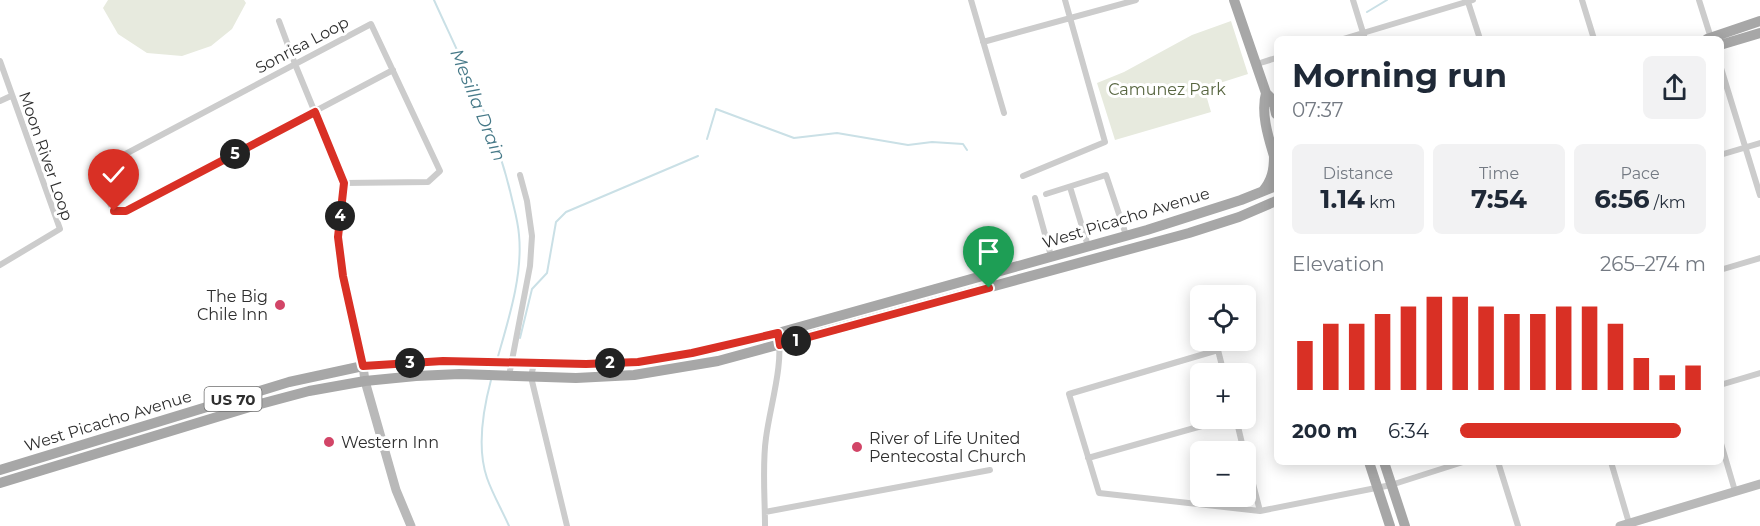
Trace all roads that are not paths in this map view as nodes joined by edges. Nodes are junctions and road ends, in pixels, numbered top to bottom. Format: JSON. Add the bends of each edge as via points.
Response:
{"nodes":[{"id":1,"x":971,"y":0,"type":"edge"},
{"id":2,"x":1065,"y":0,"type":"edge"},
{"id":3,"x":1136,"y":0,"type":"edge"},
{"id":4,"x":1234,"y":0,"type":"edge"},
{"id":5,"x":1353,"y":0,"type":"edge"},
{"id":6,"x":1582,"y":0,"type":"edge"},
{"id":7,"x":1699,"y":0,"type":"edge"},
{"id":8,"x":1471,"y":1,"type":"edge"},
{"id":9,"x":1070,"y":18,"type":"junction"},
{"id":10,"x":279,"y":21,"type":"dead end"},
{"id":11,"x":1760,"y":21,"type":"edge"},
{"id":12,"x":1760,"y":33,"type":"edge"},
{"id":13,"x":1364,"y":36,"type":"edge"},
{"id":14,"x":1479,"y":36,"type":"edge"},
{"id":15,"x":1593,"y":36,"type":"edge"},
{"id":16,"x":1708,"y":36,"type":"edge"},
{"id":17,"x":1715,"y":36,"type":"edge"},
{"id":18,"x":983,"y":42,"type":"junction"},
{"id":19,"x":1724,"y":44,"type":"edge"},
{"id":20,"x":1274,"y":59,"type":"edge"},
{"id":21,"x":0,"y":61,"type":"edge"},
{"id":22,"x":295,"y":64,"type":"junction"},
{"id":23,"x":1257,"y":64,"type":"junction"},
{"id":24,"x":393,"y":70,"type":"junction"},
{"id":25,"x":1724,"y":78,"type":"edge"},
{"id":26,"x":1266,"y":93,"type":"junction"},
{"id":27,"x":11,"y":96,"type":"junction"},
{"id":28,"x":0,"y":101,"type":"edge"},
{"id":29,"x":1274,"y":105,"type":"edge"},
{"id":30,"x":315,"y":112,"type":"junction"},
{"id":31,"x":1004,"y":113,"type":"dead end"},
{"id":32,"x":1760,"y":143,"type":"edge"},
{"id":33,"x":1746,"y":147,"type":"junction"},
{"id":34,"x":1274,"y":154,"type":"edge"},
{"id":35,"x":1724,"y":154,"type":"edge"},
{"id":36,"x":1274,"y":168,"type":"edge"},
{"id":37,"x":520,"y":175,"type":"dead end"},
{"id":38,"x":1023,"y":176,"type":"dead end"},
{"id":39,"x":344,"y":183,"type":"junction"},
{"id":40,"x":1070,"y":187,"type":"junction"},
{"id":41,"x":1274,"y":187,"type":"edge"},
{"id":42,"x":1261,"y":193,"type":"junction"},
{"id":43,"x":1046,"y":194,"type":"dead end"},
{"id":44,"x":1760,"y":195,"type":"edge"},
{"id":45,"x":1035,"y":198,"type":"dead end"},
{"id":46,"x":1274,"y":204,"type":"edge"},
{"id":47,"x":1126,"y":236,"type":"junction"},
{"id":48,"x":1088,"y":246,"type":"junction"},
{"id":49,"x":1051,"y":256,"type":"junction"},
{"id":50,"x":1760,"y":258,"type":"edge"},
{"id":51,"x":0,"y":265,"type":"edge"},
{"id":52,"x":1724,"y":269,"type":"edge"},
{"id":53,"x":778,"y":333,"type":"junction"},
{"id":54,"x":780,"y":345,"type":"junction"},
{"id":55,"x":511,"y":363,"type":"junction"},
{"id":56,"x":534,"y":363,"type":"junction"},
{"id":57,"x":1221,"y":363,"type":"edge"},
{"id":58,"x":363,"y":366,"type":"junction"},
{"id":59,"x":1760,"y":373,"type":"edge"},
{"id":60,"x":509,"y":376,"type":"junction"},
{"id":61,"x":531,"y":377,"type":"junction"},
{"id":62,"x":364,"y":381,"type":"junction"},
{"id":63,"x":1724,"y":384,"type":"edge"},
{"id":64,"x":1191,"y":429,"type":"edge"},
{"id":65,"x":89,"y":442,"type":"junction"},
{"id":66,"x":94,"y":454,"type":"junction"},
{"id":67,"x":1724,"y":454,"type":"edge"},
{"id":68,"x":1088,"y":458,"type":"junction"},
{"id":69,"x":1370,"y":465,"type":"edge"},
{"id":70,"x":1385,"y":465,"type":"edge"},
{"id":71,"x":1454,"y":465,"type":"edge"},
{"id":72,"x":1499,"y":465,"type":"edge"},
{"id":73,"x":1612,"y":465,"type":"edge"},
{"id":74,"x":0,"y":470,"type":"edge"},
{"id":75,"x":990,"y":470,"type":"dead end"},
{"id":76,"x":0,"y":483,"type":"edge"},
{"id":77,"x":1760,"y":484,"type":"edge"},
{"id":78,"x":1391,"y":485,"type":"junction"},
{"id":79,"x":1378,"y":489,"type":"junction"},
{"id":80,"x":1735,"y":491,"type":"junction"},
{"id":81,"x":1256,"y":495,"type":"edge"},
{"id":82,"x":1260,"y":511,"type":"junction"},
{"id":83,"x":765,"y":512,"type":"junction"},
{"id":84,"x":1625,"y":525,"type":"edge"},
{"id":85,"x":411,"y":526,"type":"edge"},
{"id":86,"x":567,"y":526,"type":"edge"},
{"id":87,"x":765,"y":526,"type":"edge"},
{"id":88,"x":1390,"y":526,"type":"edge"},
{"id":89,"x":1405,"y":526,"type":"edge"},
{"id":90,"x":1518,"y":526,"type":"edge"}],
"edges":[{"from":1,"to":18,"type":"street"},
{"from":2,"to":9,"type":"street"},
{"from":3,"to":9,"type":"street"},
{"from":4,"to":23,"type":"main road"},
{"from":5,"to":13,"type":"street"},
{"from":6,"to":15,"type":"street"},
{"from":7,"to":16,"type":"street"},
{"from":8,"to":13,"type":"street"},
{"from":8,"to":14,"type":"street"},
{"from":9,"to":18,"type":"street"},
{"from":9,"to":38,"type":"street","via":[[1105,142]]},
{"from":10,"to":22,"type":"street"},
{"from":11,"to":17,"type":"main road"},
{"from":12,"to":19,"type":"main road"},
{"from":18,"to":31,"type":"street"},
{"from":20,"to":23,"type":"street"},
{"from":21,"to":27,"type":"street","name":"Moon River Loop"},
{"from":22,"to":24,"type":"street","name":"Sonrisa Loop","via":[[371,24]]},
{"from":22,"to":30,"type":"street"},
{"from":22,"to":30,"type":"street","name":"Sonrisa Loop","via":[[99,168],[104,192],[114,211],[126,211]]},
{"from":23,"to":26,"type":"main road"},
{"from":24,"to":30,"type":"street"},
{"from":24,"to":39,"type":"street","name":"Sonrisa Loop","via":[[440,171],[428,182]]},
{"from":25,"to":33,"type":"street"},
{"from":26,"to":29,"type":"main road"},
{"from":26,"to":34,"type":"main road","via":[[1263,103]]},
{"from":27,"to":28,"type":"street"},
{"from":27,"to":51,"type":"street","name":"Moon River Loop","via":[[60,229]]},
{"from":30,"to":39,"type":"street"},
{"from":32,"to":33,"type":"street"},
{"from":33,"to":35,"type":"street"},
{"from":33,"to":44,"type":"street"},
{"from":36,"to":42,"type":"main road","via":[[1271,181]]},
{"from":37,"to":55,"type":"street","via":[[532,236],[530,267]]},
{"from":39,"to":58,"type":"street","via":[[338,237]]},
{"from":40,"to":43,"type":"street"},
{"from":40,"to":47,"type":"street","via":[[1106,175]]},
{"from":40,"to":48,"type":"street"},
{"from":41,"to":42,"type":"main road","name":"West Picacho Avenue","number":"US 70"},
{"from":42,"to":47,"type":"main road","name":"West Picacho Avenue","number":"US 70"},
{"from":45,"to":49,"type":"street"},
{"from":46,"to":54,"type":"main road","name":"West Picacho Avenue","number":"US 70","via":[[1189,233]]},
{"from":47,"to":48,"type":"main road","name":"West Picacho Avenue","number":"US 70"},
{"from":48,"to":49,"type":"main road","name":"West Picacho Avenue","number":"US 70"},
{"from":49,"to":53,"type":"main road","name":"West Picacho Avenue","number":"US 70"},
{"from":50,"to":52,"type":"street"},
{"from":53,"to":54,"type":"street"},
{"from":53,"to":56,"type":"main road","name":"West Picacho Avenue","number":"US 70","via":[[638,362]]},
{"from":54,"to":61,"type":"main road","name":"West Picacho Avenue","number":"US 70","via":[[718,361],[634,375]]},
{"from":54,"to":83,"type":"street","via":[[765,441]]},
{"from":55,"to":56,"type":"main road","name":"West Picacho Avenue","number":"US 70"},
{"from":55,"to":58,"type":"main road","name":"West Picacho Avenue","number":"US 70","via":[[443,361]]},
{"from":55,"to":60,"type":"street"},
{"from":56,"to":61,"type":"street"},
{"from":57,"to":68,"type":"street","via":[[1218,350],[1069,394]]},
{"from":58,"to":62,"type":"street"},
{"from":58,"to":65,"type":"main road","name":"West Picacho Avenue","number":"US 70","via":[[289,382]]},
{"from":59,"to":63,"type":"street"},
{"from":60,"to":61,"type":"main road","name":"West Picacho Avenue","number":"US 70"},
{"from":60,"to":62,"type":"main road","name":"West Picacho Avenue","number":"US 70","via":[[416,376]]},
{"from":61,"to":86,"type":"street"},
{"from":62,"to":66,"type":"main road","name":"West Picacho Avenue","number":"US 70","via":[[309,391]]},
{"from":62,"to":85,"type":"street","via":[[396,490]]},
{"from":64,"to":68,"type":"street"},
{"from":65,"to":66,"type":"main road"},
{"from":65,"to":74,"type":"main road","name":"West Picacho Avenue","number":"US 70"},
{"from":66,"to":76,"type":"main road","name":"West Picacho Avenue","number":"US 70"},
{"from":67,"to":80,"type":"street"},
{"from":68,"to":82,"type":"street","via":[[1099,493]]},
{"from":69,"to":79,"type":"main road"},
{"from":70,"to":78,"type":"main road"},
{"from":71,"to":78,"type":"street"},
{"from":72,"to":90,"type":"street"},
{"from":73,"to":84,"type":"street"},
{"from":75,"to":83,"type":"street"},
{"from":77,"to":80,"type":"street"},
{"from":78,"to":79,"type":"street"},
{"from":78,"to":89,"type":"main road"},
{"from":79,"to":82,"type":"street"},
{"from":79,"to":88,"type":"main road"},
{"from":80,"to":84,"type":"street"},
{"from":81,"to":82,"type":"street"},
{"from":83,"to":87,"type":"street"}]}
